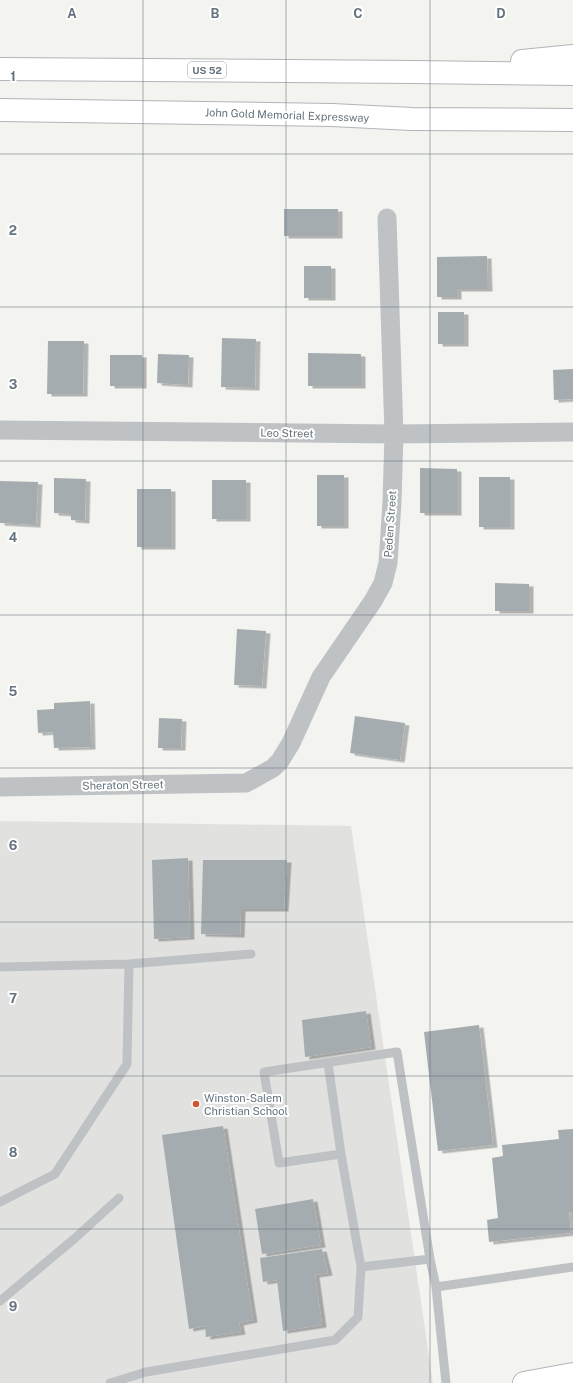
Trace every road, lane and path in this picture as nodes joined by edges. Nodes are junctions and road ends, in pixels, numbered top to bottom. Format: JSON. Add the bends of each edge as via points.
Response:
{"nodes":[{"id":1,"x":573,"y":56,"type":"edge"},
{"id":2,"x":0,"y":69,"type":"edge"},
{"id":3,"x":414,"y":72,"type":"junction"},
{"id":4,"x":573,"y":74,"type":"edge"},
{"id":5,"x":0,"y":110,"type":"edge"},
{"id":6,"x":412,"y":119,"type":"junction"},
{"id":7,"x":573,"y":120,"type":"edge"},
{"id":8,"x":573,"y":133,"type":"edge"},
{"id":9,"x":388,"y":218,"type":"dead end"},
{"id":10,"x":0,"y":430,"type":"edge"},
{"id":11,"x":573,"y":432,"type":"edge"},
{"id":12,"x":394,"y":434,"type":"junction"},
{"id":13,"x":246,"y":783,"type":"joint"},
{"id":14,"x":0,"y":787,"type":"edge"},
{"id":15,"x":251,"y":954,"type":"dead end"},
{"id":16,"x":129,"y":964,"type":"junction"},
{"id":17,"x":0,"y":967,"type":"edge"},
{"id":18,"x":328,"y":1063,"type":"junction"},
{"id":19,"x":341,"y":1154,"type":"junction"},
{"id":20,"x":119,"y":1198,"type":"dead end"},
{"id":21,"x":0,"y":1202,"type":"edge"},
{"id":22,"x":430,"y":1259,"type":"junction"},
{"id":23,"x":361,"y":1267,"type":"junction"},
{"id":24,"x":573,"y":1267,"type":"edge"},
{"id":25,"x":436,"y":1287,"type":"junction"},
{"id":26,"x":0,"y":1301,"type":"edge"},
{"id":27,"x":573,"y":1374,"type":"edge"},
{"id":28,"x":110,"y":1383,"type":"edge"},
{"id":29,"x":446,"y":1383,"type":"edge"},
{"id":30,"x":524,"y":1383,"type":"edge"}],
"edges":[{"from":1,"to":3,"type":"main road"},
{"from":2,"to":3,"type":"main road","number":"US 52"},
{"from":3,"to":4,"type":"main road","number":"US 52"},
{"from":5,"to":6,"type":"main road","name":"John Gold Memorial Expressway","via":[[332,115]]},
{"from":6,"to":7,"type":"main road","name":"John Gold Memorial Expressway"},
{"from":6,"to":8,"type":"main road"},
{"from":9,"to":12,"type":"street","name":"Peden Street"},
{"from":10,"to":12,"type":"street","name":"Leo Street"},
{"from":11,"to":12,"type":"street","name":"Leo Street"},
{"from":12,"to":13,"type":"street","name":"Peden Street","via":[[388,563],[383,583],[321,677],[280,761],[273,768]]},
{"from":13,"to":14,"type":"street","name":"Sheraton Street"},
{"from":15,"to":16,"type":"lane"},
{"from":16,"to":17,"type":"lane"},
{"from":16,"to":21,"type":"lane","via":[[127,1064],[55,1174]]},
{"from":18,"to":19,"type":"lane"},
{"from":18,"to":19,"type":"lane","via":[[264,1072],[279,1163]]},
{"from":18,"to":22,"type":"lane","via":[[397,1052]]},
{"from":19,"to":23,"type":"lane"},
{"from":20,"to":26,"type":"lane"},
{"from":22,"to":23,"type":"lane"},
{"from":22,"to":25,"type":"lane"},
{"from":23,"to":28,"type":"lane","via":[[358,1317],[335,1340],[146,1372]]},
{"from":24,"to":25,"type":"lane"},
{"from":25,"to":29,"type":"lane"},
{"from":27,"to":30,"type":"main road"}]}
